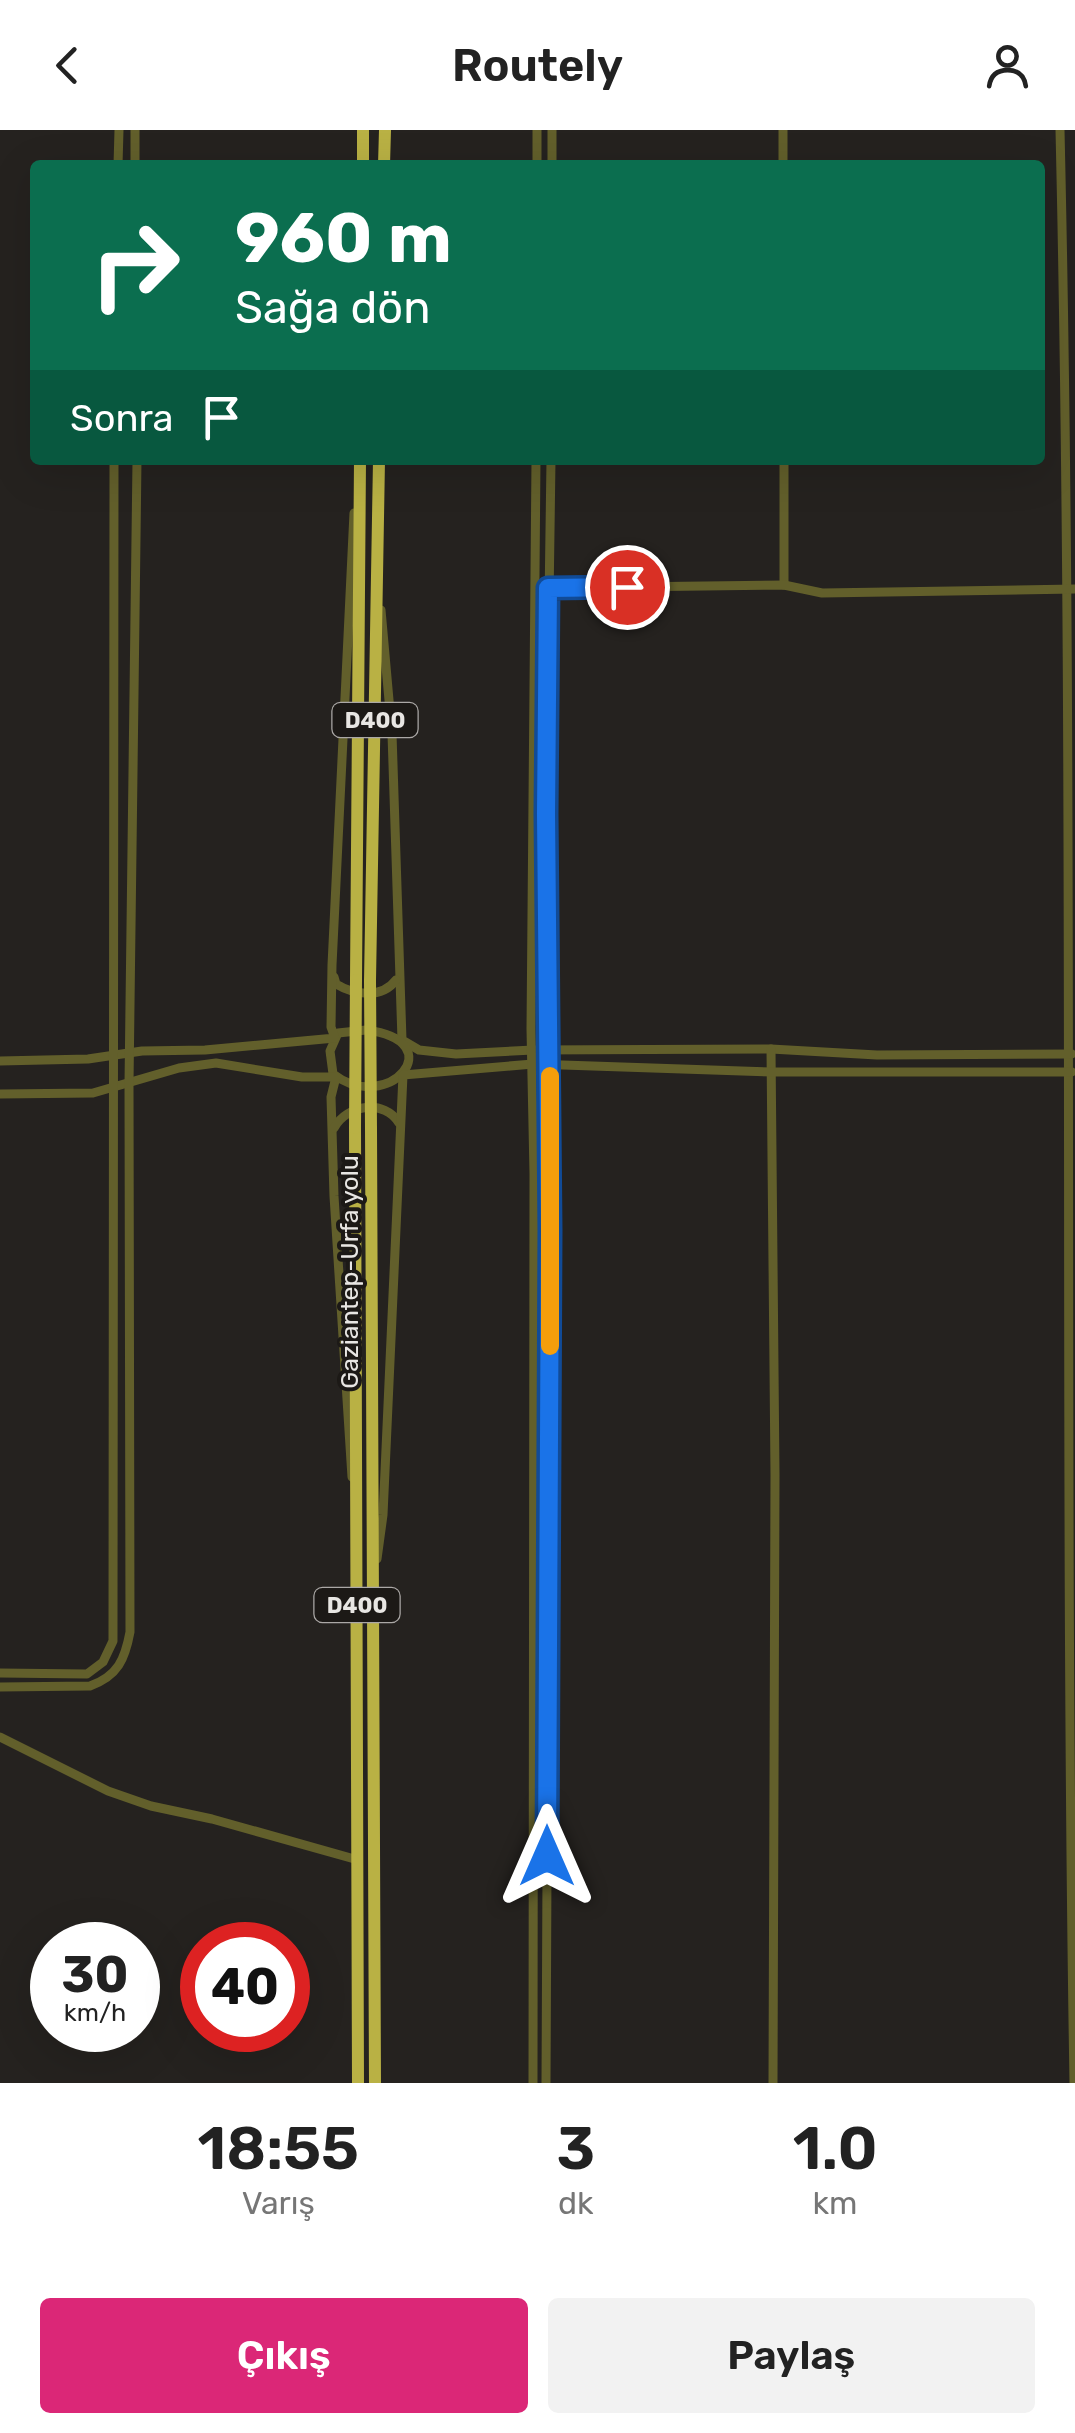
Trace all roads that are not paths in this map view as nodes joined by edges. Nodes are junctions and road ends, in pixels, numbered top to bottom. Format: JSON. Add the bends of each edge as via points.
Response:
{"nodes":[{"id":1,"x":119,"y":130,"type":"edge"},
{"id":2,"x":135,"y":130,"type":"edge"},
{"id":3,"x":363,"y":130,"type":"edge"},
{"id":4,"x":385,"y":130,"type":"edge"},
{"id":5,"x":537,"y":130,"type":"edge"},
{"id":6,"x":552,"y":130,"type":"edge"},
{"id":7,"x":782,"y":130,"type":"edge"},
{"id":8,"x":1060,"y":130,"type":"edge"},
{"id":9,"x":118,"y":160,"type":"edge"},
{"id":10,"x":136,"y":160,"type":"edge"},
{"id":11,"x":363,"y":160,"type":"edge"},
{"id":12,"x":384,"y":160,"type":"edge"},
{"id":13,"x":537,"y":160,"type":"edge"},
{"id":14,"x":552,"y":160,"type":"edge"},
{"id":15,"x":783,"y":160,"type":"edge"},
{"id":16,"x":114,"y":465,"type":"edge"},
{"id":17,"x":137,"y":465,"type":"edge"},
{"id":18,"x":359,"y":465,"type":"edge"},
{"id":19,"x":360,"y":465,"type":"edge"},
{"id":20,"x":379,"y":465,"type":"edge"},
{"id":21,"x":536,"y":465,"type":"edge"},
{"id":22,"x":551,"y":465,"type":"edge"},
{"id":23,"x":784,"y":465,"type":"edge"},
{"id":24,"x":377,"y":572,"type":"junction"},
{"id":25,"x":784,"y":585,"type":"junction"},
{"id":26,"x":535,"y":588,"type":"junction"},
{"id":27,"x":548,"y":588,"type":"junction"},
{"id":28,"x":1072,"y":589,"type":"edge"},
{"id":29,"x":332,"y":964,"type":"junction"},
{"id":30,"x":398,"y":976,"type":"junction"},
{"id":31,"x":363,"y":980,"type":"junction"},
{"id":32,"x":335,"y":1038,"type":"junction"},
{"id":33,"x":402,"y":1040,"type":"junction"},
{"id":34,"x":772,"y":1049,"type":"junction"},
{"id":35,"x":532,"y":1050,"type":"junction"},
{"id":36,"x":548,"y":1050,"type":"junction"},
{"id":37,"x":130,"y":1053,"type":"junction"},
{"id":38,"x":1073,"y":1054,"type":"edge"},
{"id":39,"x":116,"y":1055,"type":"junction"},
{"id":40,"x":0,"y":1061,"type":"edge"},
{"id":41,"x":533,"y":1064,"type":"junction"},
{"id":42,"x":550,"y":1065,"type":"junction"},
{"id":43,"x":773,"y":1072,"type":"junction"},
{"id":44,"x":1073,"y":1072,"type":"edge"},
{"id":45,"x":403,"y":1075,"type":"junction"},
{"id":46,"x":336,"y":1077,"type":"junction"},
{"id":47,"x":129,"y":1082,"type":"junction"},
{"id":48,"x":115,"y":1086,"type":"junction"},
{"id":49,"x":0,"y":1094,"type":"edge"},
{"id":50,"x":402,"y":1130,"type":"junction"},
{"id":51,"x":332,"y":1135,"type":"junction"},
{"id":52,"x":1073,"y":1444,"type":"edge"},
{"id":53,"x":357,"y":1505,"type":"junction"},
{"id":54,"x":373,"y":1594,"type":"junction"},
{"id":55,"x":0,"y":1673,"type":"edge"},
{"id":56,"x":0,"y":1687,"type":"edge"},
{"id":57,"x":0,"y":1736,"type":"edge"},
{"id":58,"x":358,"y":1860,"type":"junction"},
{"id":59,"x":358,"y":2083,"type":"edge"},
{"id":60,"x":374,"y":2083,"type":"edge"},
{"id":61,"x":534,"y":2083,"type":"edge"},
{"id":62,"x":546,"y":2083,"type":"edge"},
{"id":63,"x":773,"y":2083,"type":"edge"},
{"id":64,"x":1074,"y":2083,"type":"edge"}],
"edges":[{"from":1,"to":9,"type":"street"},
{"from":2,"to":10,"type":"street"},
{"from":3,"to":11,"type":"highway"},
{"from":4,"to":12,"type":"highway"},
{"from":5,"to":13,"type":"street"},
{"from":6,"to":14,"type":"street"},
{"from":7,"to":15,"type":"street"},
{"from":8,"to":28,"type":"street"},
{"from":16,"to":39,"type":"street"},
{"from":17,"to":37,"type":"street"},
{"from":18,"to":29,"type":"street"},
{"from":19,"to":31,"type":"highway","name":"Gaziantep-Urfa yolu","number":"D400"},
{"from":20,"to":24,"type":"highway","name":"Gaziantep-Urfa yolu","number":"D400"},
{"from":21,"to":26,"type":"street"},
{"from":22,"to":27,"type":"street"},
{"from":23,"to":25,"type":"street"},
{"from":24,"to":30,"type":"street","via":[[392,734]]},
{"from":24,"to":31,"type":"highway","name":"Gaziantep-Urfa yolu","number":"D400"},
{"from":25,"to":27,"type":"street"},
{"from":25,"to":28,"type":"street","via":[[822,592]]},
{"from":26,"to":27,"type":"street"},
{"from":26,"to":35,"type":"street"},
{"from":27,"to":36,"type":"street"},
{"from":28,"to":38,"type":"street"},
{"from":29,"to":30,"type":"street","via":[[336,984],[360,994],[393,986]]},
{"from":29,"to":32,"type":"street"},
{"from":30,"to":33,"type":"street"},
{"from":31,"to":53,"type":"highway","name":"Gaziantep-Urfa yolu","number":"D400","bridge":true,"via":[[355,1128]]},
{"from":31,"to":54,"type":"highway","name":"Gaziantep-Urfa yolu","number":"D400","bridge":true,"via":[[372,1129]]},
{"from":32,"to":33,"type":"street","via":[[366,1030]]},
{"from":32,"to":37,"type":"street"},
{"from":32,"to":46,"type":"street","via":[[330,1051]]},
{"from":33,"to":35,"type":"street","via":[[419,1050],[456,1054]]},
{"from":33,"to":45,"type":"street","via":[[408,1056]]},
{"from":34,"to":36,"type":"street"},
{"from":34,"to":38,"type":"street"},
{"from":34,"to":43,"type":"street"},
{"from":35,"to":36,"type":"street"},
{"from":35,"to":41,"type":"street"},
{"from":36,"to":42,"type":"street"},
{"from":37,"to":39,"type":"street"},
{"from":37,"to":47,"type":"street"},
{"from":38,"to":44,"type":"street"},
{"from":39,"to":40,"type":"street"},
{"from":39,"to":48,"type":"street"},
{"from":41,"to":42,"type":"street"},
{"from":41,"to":45,"type":"street"},
{"from":41,"to":61,"type":"street"},
{"from":42,"to":43,"type":"street"},
{"from":42,"to":62,"type":"street"},
{"from":43,"to":44,"type":"street"},
{"from":43,"to":63,"type":"street"},
{"from":44,"to":52,"type":"street"},
{"from":45,"to":46,"type":"street","via":[[363,1086]]},
{"from":45,"to":50,"type":"street"},
{"from":46,"to":47,"type":"street","via":[[216,1063]]},
{"from":46,"to":51,"type":"street"},
{"from":47,"to":48,"type":"street"},
{"from":47,"to":56,"type":"street","via":[[126,1653],[114,1674],[90,1686]]},
{"from":48,"to":49,"type":"street","via":[[93,1093]]},
{"from":48,"to":55,"type":"street","via":[[113,1641],[103,1662],[87,1674]]},
{"from":50,"to":51,"type":"street","via":[[388,1112],[367,1108],[343,1115]]},
{"from":50,"to":54,"type":"street","via":[[383,1515]]},
{"from":51,"to":53,"type":"street","via":[[347,1434]]},
{"from":52,"to":64,"type":"street"},
{"from":53,"to":58,"type":"highway","name":"Gaziantep-Urfa yolu","number":"D400"},
{"from":54,"to":60,"type":"highway","name":"Gaziantep-Urfa yolu","number":"D400"},
{"from":57,"to":58,"type":"street","via":[[151,1806]]},
{"from":58,"to":59,"type":"highway","name":"Gaziantep-Urfa yolu","number":"D400"}]}
